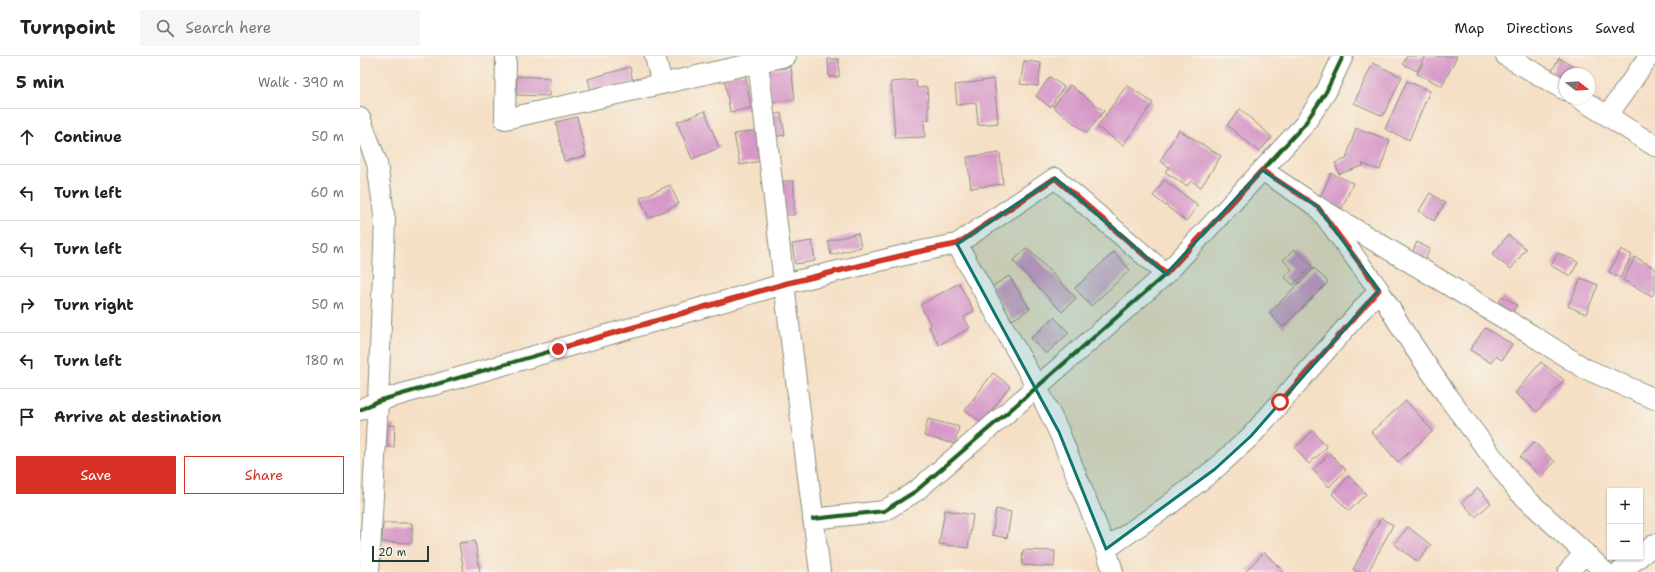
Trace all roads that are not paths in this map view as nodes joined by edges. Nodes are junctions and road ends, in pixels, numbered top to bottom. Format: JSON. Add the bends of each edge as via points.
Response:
{"nodes":[{"id":1,"x":506,"y":56,"type":"edge"},
{"id":2,"x":655,"y":56,"type":"edge"},
{"id":3,"x":786,"y":56,"type":"edge"},
{"id":4,"x":1343,"y":56,"type":"edge"},
{"id":5,"x":1506,"y":56,"type":"edge"},
{"id":6,"x":1649,"y":56,"type":"edge"},
{"id":7,"x":758,"y":62,"type":"junction"},
{"id":8,"x":662,"y":84,"type":"junction"},
{"id":9,"x":1559,"y":87,"type":"edge"},
{"id":10,"x":1589,"y":104,"type":"edge"},
{"id":11,"x":1608,"y":115,"type":"junction"},
{"id":12,"x":360,"y":118,"type":"edge"},
{"id":13,"x":1655,"y":146,"type":"edge"},
{"id":14,"x":1262,"y":170,"type":"junction"},
{"id":15,"x":1318,"y":207,"type":"junction"},
{"id":16,"x":957,"y":244,"type":"junction"},
{"id":17,"x":1166,"y":274,"type":"junction"},
{"id":18,"x":784,"y":284,"type":"junction"},
{"id":19,"x":1379,"y":290,"type":"junction"},
{"id":20,"x":1037,"y":387,"type":"junction"},
{"id":21,"x":1655,"y":399,"type":"edge"},
{"id":22,"x":369,"y":400,"type":"edge"},
{"id":23,"x":360,"y":410,"type":"edge"},
{"id":24,"x":813,"y":519,"type":"junction"},
{"id":25,"x":1655,"y":544,"type":"edge"},
{"id":26,"x":1106,"y":549,"type":"junction"},
{"id":27,"x":1585,"y":553,"type":"junction"},
{"id":28,"x":1643,"y":553,"type":"edge"},
{"id":29,"x":1634,"y":560,"type":"edge"},
{"id":30,"x":369,"y":572,"type":"edge"},
{"id":31,"x":820,"y":572,"type":"edge"},
{"id":32,"x":1113,"y":572,"type":"edge"},
{"id":33,"x":1568,"y":572,"type":"edge"},
{"id":34,"x":1605,"y":572,"type":"edge"},
{"id":35,"x":1620,"y":572,"type":"edge"}],
"edges":[{"from":1,"to":8,"type":"street","via":[[505,120]]},
{"from":2,"to":8,"type":"street"},
{"from":3,"to":7,"type":"street"},
{"from":4,"to":14,"type":"street","via":[[1326,92],[1304,125]]},
{"from":5,"to":9,"type":"street"},
{"from":6,"to":11,"type":"street"},
{"from":7,"to":8,"type":"street"},
{"from":7,"to":18,"type":"street"},
{"from":10,"to":11,"type":"street"},
{"from":11,"to":13,"type":"street"},
{"from":12,"to":22,"type":"street","via":[[377,163],[384,221]]},
{"from":14,"to":15,"type":"street"},
{"from":14,"to":17,"type":"street"},
{"from":15,"to":19,"type":"street"},
{"from":15,"to":21,"type":"street","via":[[1584,368]]},
{"from":16,"to":17,"type":"street","via":[[1055,178]]},
{"from":16,"to":18,"type":"street"},
{"from":16,"to":20,"type":"street"},
{"from":17,"to":20,"type":"street"},
{"from":18,"to":22,"type":"street"},
{"from":18,"to":24,"type":"street"},
{"from":19,"to":26,"type":"street","via":[[1251,436],[1215,470]]},
{"from":19,"to":27,"type":"street","via":[[1450,400],[1518,492]]},
{"from":20,"to":24,"type":"street","via":[[916,491],[884,511]]},
{"from":20,"to":26,"type":"street","via":[[1060,432]]},
{"from":22,"to":23,"type":"street"},
{"from":22,"to":30,"type":"street"},
{"from":24,"to":31,"type":"street"},
{"from":25,"to":28,"type":"street"},
{"from":26,"to":32,"type":"street"},
{"from":27,"to":33,"type":"street"},
{"from":27,"to":34,"type":"street"},
{"from":29,"to":35,"type":"street"}]}
